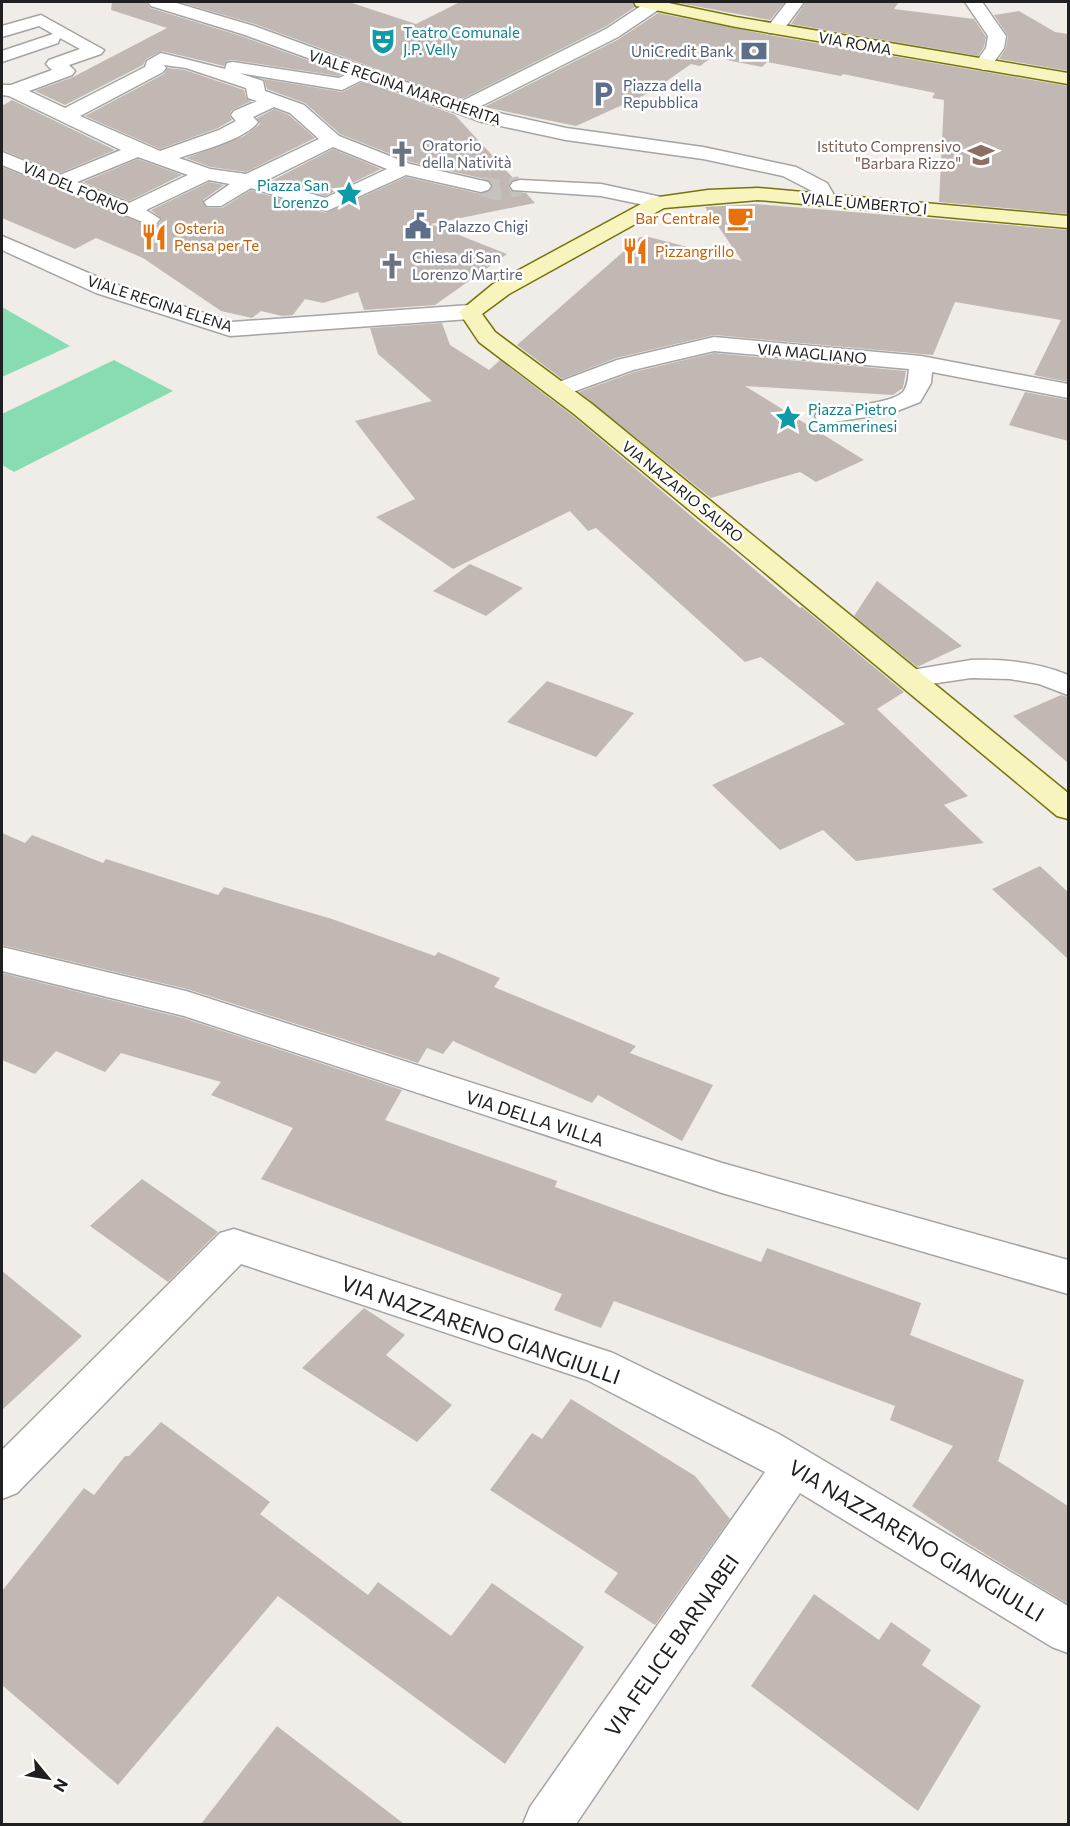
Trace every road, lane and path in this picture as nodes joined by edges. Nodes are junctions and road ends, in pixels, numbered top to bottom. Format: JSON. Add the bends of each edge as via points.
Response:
{"nodes":[{"id":1,"x":157,"y":2,"type":"edge"},
{"id":2,"x":795,"y":2,"type":"edge"},
{"id":3,"x":969,"y":2,"type":"edge"},
{"id":4,"x":648,"y":3,"type":"edge"},
{"id":5,"x":776,"y":29,"type":"junction"},
{"id":6,"x":2,"y":32,"type":"edge"},
{"id":7,"x":65,"y":35,"type":"junction"},
{"id":8,"x":2,"y":57,"type":"edge"},
{"id":9,"x":189,"y":63,"type":"junction"},
{"id":10,"x":983,"y":65,"type":"junction"},
{"id":11,"x":363,"y":74,"type":"junction"},
{"id":12,"x":1068,"y":79,"type":"edge"},
{"id":13,"x":7,"y":90,"type":"edge"},
{"id":14,"x":272,"y":101,"type":"junction"},
{"id":15,"x":460,"y":108,"type":"junction"},
{"id":16,"x":65,"y":116,"type":"junction"},
{"id":17,"x":332,"y":140,"type":"junction"},
{"id":18,"x":136,"y":150,"type":"junction"},
{"id":19,"x":2,"y":158,"type":"edge"},
{"id":20,"x":161,"y":158,"type":"junction"},
{"id":21,"x":404,"y":169,"type":"junction"},
{"id":22,"x":207,"y":174,"type":"junction"},
{"id":23,"x":62,"y":181,"type":"junction"},
{"id":24,"x":249,"y":181,"type":"junction"},
{"id":25,"x":481,"y":186,"type":"tunnel mouth"},
{"id":26,"x":520,"y":186,"type":"tunnel mouth"},
{"id":27,"x":827,"y":200,"type":"junction"},
{"id":28,"x":214,"y":202,"type":"dead end"},
{"id":29,"x":659,"y":202,"type":"junction"},
{"id":30,"x":128,"y":211,"type":"junction"},
{"id":31,"x":150,"y":219,"type":"dead end"},
{"id":32,"x":1068,"y":222,"type":"edge"},
{"id":33,"x":2,"y":242,"type":"edge"},
{"id":34,"x":470,"y":312,"type":"junction"},
{"id":35,"x":921,"y":363,"type":"junction"},
{"id":36,"x":559,"y":390,"type":"junction"},
{"id":37,"x":1068,"y":391,"type":"edge"},
{"id":38,"x":827,"y":416,"type":"dead end"},
{"id":39,"x":910,"y":678,"type":"junction"},
{"id":40,"x":1068,"y":686,"type":"edge"},
{"id":41,"x":1068,"y":809,"type":"edge"},
{"id":42,"x":2,"y":959,"type":"edge"},
{"id":43,"x":1068,"y":1277,"type":"edge"},
{"id":44,"x":794,"y":1466,"type":"junction"},
{"id":45,"x":2,"y":1479,"type":"edge"},
{"id":46,"x":1068,"y":1631,"type":"edge"},
{"id":47,"x":547,"y":1824,"type":"edge"}],
"edges":[{"from":1,"to":11,"type":"street","name":"VIALE REGINA MARGHERITA","via":[[248,30]]},
{"from":2,"to":5,"type":"street"},
{"from":3,"to":10,"type":"street","via":[[997,36],[995,48]]},
{"from":4,"to":5,"type":"street","name":"VIA ROMA"},
{"from":4,"to":15,"type":"street","via":[[612,33]]},
{"from":5,"to":10,"type":"street","name":"VIA ROMA"},
{"from":6,"to":7,"type":"street","via":[[41,20]]},
{"from":7,"to":8,"type":"street"},
{"from":7,"to":13,"type":"street","via":[[95,50],[55,64],[66,70]]},
{"from":9,"to":11,"type":"street","via":[[342,84]]},
{"from":9,"to":14,"type":"street","via":[[256,85],[255,94]]},
{"from":9,"to":16,"type":"street","via":[[161,58],[153,65],[157,68]]},
{"from":10,"to":12,"type":"street","name":"VIA ROMA"},
{"from":11,"to":15,"type":"street","name":"VIALE REGINA MARGHERITA"},
{"from":13,"to":16,"type":"street"},
{"from":14,"to":17,"type":"street","via":[[297,109]]},
{"from":14,"to":20,"type":"street","via":[[242,115],[248,122],[226,134]]},
{"from":15,"to":27,"type":"street","name":"VIALE REGINA MARGHERITA","via":[[566,135],[703,153],[789,171],[820,187]]},
{"from":16,"to":18,"type":"street"},
{"from":17,"to":21,"type":"street"},
{"from":17,"to":24,"type":"street"},
{"from":18,"to":20,"type":"street"},
{"from":18,"to":23,"type":"street"},
{"from":19,"to":23,"type":"street","name":"VIA DEL FORNO"},
{"from":20,"to":22,"type":"street"},
{"from":21,"to":24,"type":"street","via":[[327,205]]},
{"from":21,"to":25,"type":"street"},
{"from":22,"to":24,"type":"street"},
{"from":22,"to":30,"type":"street"},
{"from":23,"to":30,"type":"street","name":"VIA DEL FORNO"},
{"from":24,"to":28,"type":"street"},
{"from":26,"to":29,"type":"street","via":[[601,190]]},
{"from":27,"to":29,"type":"street","name":"VIALE UMBERTO I","via":[[758,194]]},
{"from":27,"to":32,"type":"street","name":"VIALE UMBERTO I"},
{"from":29,"to":34,"type":"street","via":[[501,289]]},
{"from":30,"to":31,"type":"street","name":"VIA DEL FORNO"},
{"from":33,"to":34,"type":"street","name":"VIALE REGINA ELENA","via":[[104,288],[230,329]]},
{"from":34,"to":36,"type":"street","name":"VIA NAZARIO SAURO","via":[[487,337]]},
{"from":35,"to":36,"type":"street","name":"VIA MAGLIANO","via":[[714,344],[625,365]]},
{"from":35,"to":37,"type":"street","name":"VIA MAGLIANO"},
{"from":35,"to":38,"type":"street","via":[[919,383],[912,397],[892,406]]},
{"from":36,"to":39,"type":"street","name":"VIA NAZARIO SAURO"},
{"from":39,"to":40,"type":"street","via":[[943,671],[1016,669],[1049,676]]},
{"from":39,"to":41,"type":"street","name":"VIA NAZARIO SAURO"},
{"from":42,"to":43,"type":"street","name":"VIA DELLA VILLA","via":[[186,1004],[722,1178]]},
{"from":44,"to":45,"type":"street","name":"VIA NAZZARENO GIANGIULLI","via":[[599,1366],[234,1245]]},
{"from":44,"to":46,"type":"street","name":"VIA NAZZARENO GIANGIULLI"},
{"from":44,"to":47,"type":"street","name":"VIA FELICE BARNABEI"}]}
